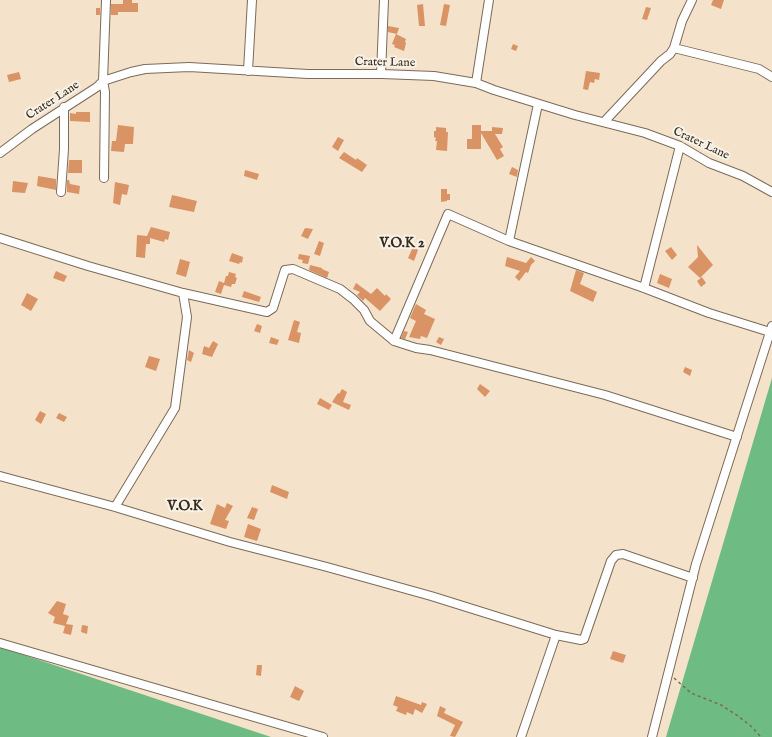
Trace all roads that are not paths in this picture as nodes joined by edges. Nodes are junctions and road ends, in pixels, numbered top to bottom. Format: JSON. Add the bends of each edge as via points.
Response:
{"nodes":[{"id":1,"x":106,"y":0,"type":"edge"},
{"id":2,"x":252,"y":0,"type":"edge"},
{"id":3,"x":384,"y":0,"type":"edge"},
{"id":4,"x":489,"y":0,"type":"edge"},
{"id":5,"x":692,"y":0,"type":"edge"},
{"id":6,"x":674,"y":48,"type":"junction"},
{"id":7,"x":248,"y":71,"type":"junction"},
{"id":8,"x":382,"y":74,"type":"junction"},
{"id":9,"x":772,"y":77,"type":"edge"},
{"id":10,"x":103,"y":81,"type":"junction"},
{"id":11,"x":476,"y":84,"type":"junction"},
{"id":12,"x":538,"y":104,"type":"junction"},
{"id":13,"x":64,"y":107,"type":"junction"},
{"id":14,"x":604,"y":122,"type":"junction"},
{"id":15,"x":680,"y":146,"type":"junction"},
{"id":16,"x":0,"y":153,"type":"edge"},
{"id":17,"x":104,"y":178,"type":"dead end"},
{"id":18,"x":61,"y":192,"type":"dead end"},
{"id":19,"x":772,"y":192,"type":"edge"},
{"id":20,"x":0,"y":238,"type":"edge"},
{"id":21,"x":509,"y":241,"type":"junction"},
{"id":22,"x":644,"y":288,"type":"junction"},
{"id":23,"x":183,"y":293,"type":"junction"},
{"id":24,"x":771,"y":329,"type":"edge"},
{"id":25,"x":394,"y":341,"type":"junction"},
{"id":26,"x":737,"y":436,"type":"junction"},
{"id":27,"x":0,"y":476,"type":"edge"},
{"id":28,"x":115,"y":506,"type":"junction"},
{"id":29,"x":693,"y":578,"type":"junction"},
{"id":30,"x":556,"y":635,"type":"junction"},
{"id":31,"x":0,"y":643,"type":"edge"},
{"id":32,"x":323,"y":737,"type":"edge"},
{"id":33,"x":521,"y":737,"type":"edge"},
{"id":34,"x":652,"y":737,"type":"edge"}],
"edges":[{"from":1,"to":10,"type":"street"},
{"from":2,"to":7,"type":"street"},
{"from":3,"to":8,"type":"street"},
{"from":4,"to":11,"type":"street"},
{"from":5,"to":6,"type":"street"},
{"from":6,"to":9,"type":"street","via":[[759,70]]},
{"from":6,"to":14,"type":"street"},
{"from":7,"to":8,"type":"street","name":"Crater Lane"},
{"from":7,"to":10,"type":"street","name":"Crater Lane","via":[[189,67],[145,69]]},
{"from":8,"to":11,"type":"street","name":"Crater Lane","via":[[434,76]]},
{"from":10,"to":13,"type":"street","name":"Crater Lane"},
{"from":10,"to":17,"type":"street"},
{"from":11,"to":12,"type":"street","name":"Crater Lane"},
{"from":12,"to":14,"type":"street","name":"Crater Lane"},
{"from":12,"to":21,"type":"street"},
{"from":13,"to":16,"type":"street","name":"Crater Lane"},
{"from":13,"to":18,"type":"street"},
{"from":14,"to":15,"type":"street","name":"Crater Lane"},
{"from":15,"to":19,"type":"street","name":"Crater Lane","via":[[709,163],[743,176]]},
{"from":15,"to":22,"type":"street"},
{"from":20,"to":23,"type":"street"},
{"from":21,"to":22,"type":"street"},
{"from":21,"to":25,"type":"street","via":[[448,214]]},
{"from":22,"to":24,"type":"street","via":[[709,313]]},
{"from":23,"to":25,"type":"street","via":[[267,312],[273,308],[285,270],[290,268],[340,289],[364,310],[370,321]]},
{"from":23,"to":28,"type":"street","via":[[187,317],[175,408]]},
{"from":24,"to":26,"type":"street"},
{"from":25,"to":26,"type":"street","via":[[605,395]]},
{"from":26,"to":29,"type":"street"},
{"from":27,"to":28,"type":"street"},
{"from":28,"to":30,"type":"street","via":[[230,542],[431,596]]},
{"from":29,"to":30,"type":"street","via":[[623,554],[616,555],[611,561],[584,639]]},
{"from":29,"to":34,"type":"street"},
{"from":30,"to":33,"type":"street"},
{"from":31,"to":32,"type":"street"}]}
